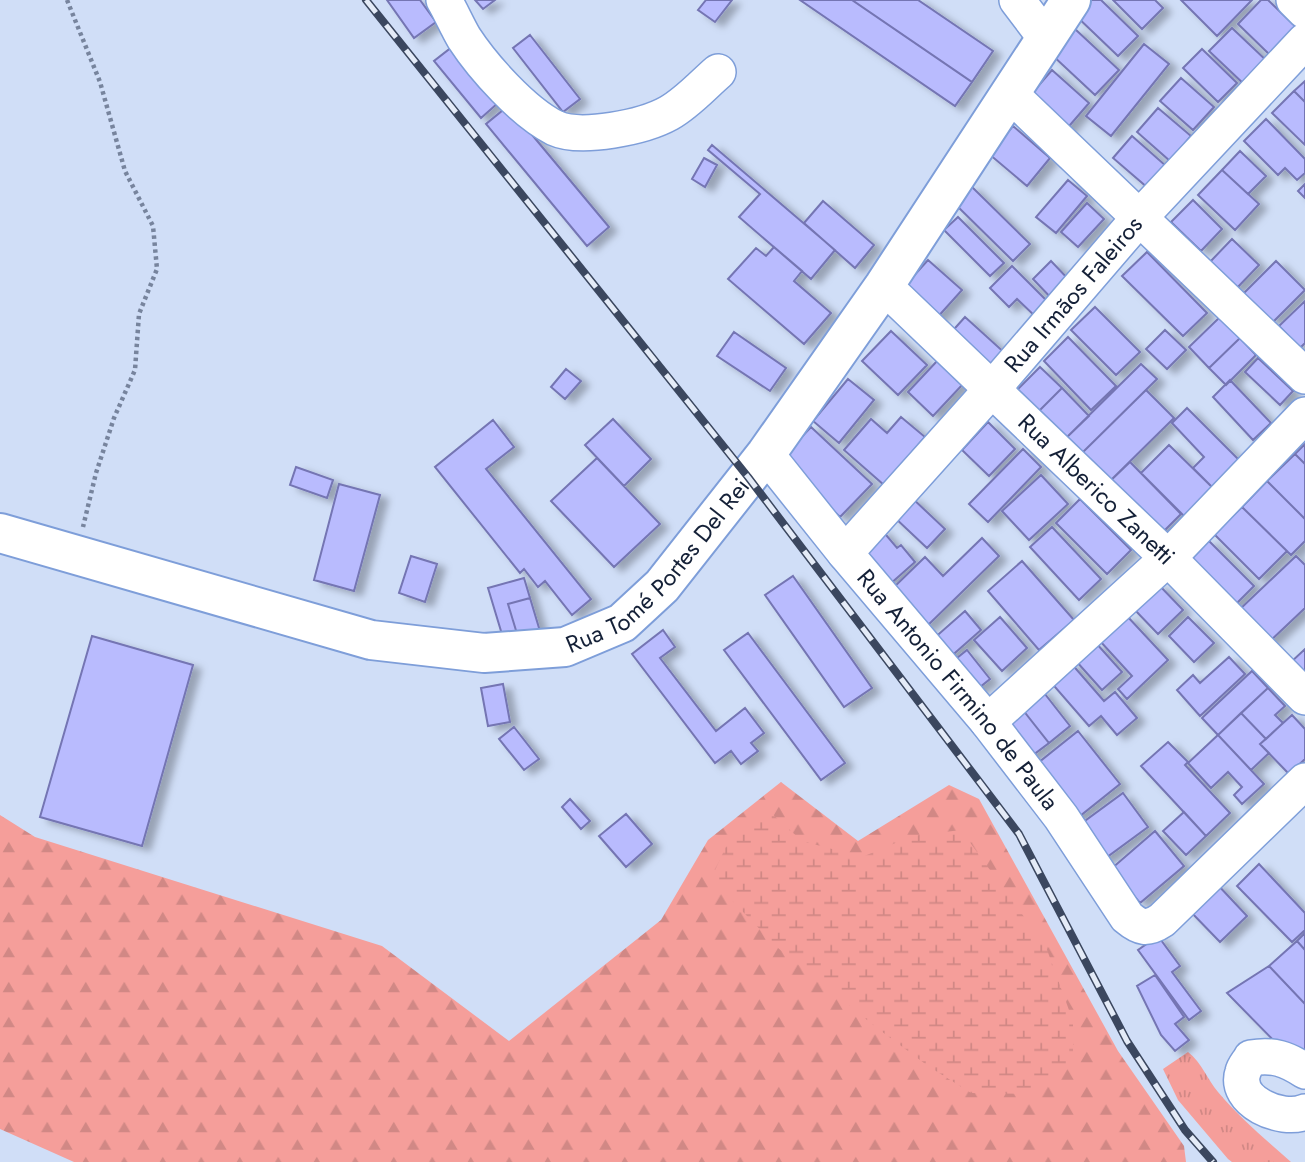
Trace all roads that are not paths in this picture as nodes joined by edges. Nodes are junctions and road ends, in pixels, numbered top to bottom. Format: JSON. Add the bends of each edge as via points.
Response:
{"nodes":[{"id":1,"x":444,"y":0,"type":"edge"},
{"id":2,"x":1017,"y":0,"type":"edge"},
{"id":3,"x":1294,"y":0,"type":"edge"},
{"id":4,"x":1068,"y":2,"type":"edge"},
{"id":5,"x":1305,"y":11,"type":"edge"},
{"id":6,"x":1045,"y":37,"type":"junction"},
{"id":7,"x":1305,"y":41,"type":"edge"},
{"id":8,"x":718,"y":72,"type":"dead end"},
{"id":9,"x":1009,"y":93,"type":"junction"},
{"id":10,"x":1140,"y":216,"type":"junction"},
{"id":11,"x":884,"y":286,"type":"junction"},
{"id":12,"x":1305,"y":376,"type":"edge"},
{"id":13,"x":993,"y":388,"type":"junction"},
{"id":14,"x":1305,"y":415,"type":"edge"},
{"id":15,"x":766,"y":454,"type":"junction"},
{"id":16,"x":0,"y":533,"type":"edge"},
{"id":17,"x":845,"y":553,"type":"junction"},
{"id":18,"x":1168,"y":558,"type":"junction"},
{"id":19,"x":1305,"y":696,"type":"edge"},
{"id":20,"x":988,"y":722,"type":"junction"},
{"id":21,"x":1305,"y":781,"type":"edge"},
{"id":22,"x":1305,"y":1071,"type":"edge"},
{"id":23,"x":1305,"y":1112,"type":"edge"}],
"edges":[{"from":1,"to":8,"type":"street","via":[[465,39],[496,77],[534,115],[558,129],[627,129],[669,113]]},
{"from":2,"to":6,"type":"street"},
{"from":3,"to":5,"type":"street"},
{"from":4,"to":6,"type":"main road","name":"Rua Tomé Portes Del Rei"},
{"from":6,"to":9,"type":"main road","name":"Rua Tomé Portes Del Rei"},
{"from":7,"to":10,"type":"street","name":"Rua Irmãos Faleiros"},
{"from":9,"to":10,"type":"street"},
{"from":9,"to":11,"type":"main road","name":"Rua Tomé Portes Del Rei"},
{"from":10,"to":12,"type":"street"},
{"from":10,"to":13,"type":"street","name":"Rua Irmãos Faleiros"},
{"from":11,"to":13,"type":"street","name":"Rua Alberico Zanetti"},
{"from":11,"to":15,"type":"main road","name":"Rua Tomé Portes Del Rei"},
{"from":13,"to":17,"type":"street","name":"Rua Irmãos Faleiros"},
{"from":13,"to":18,"type":"street","name":"Rua Alberico Zanetti"},
{"from":14,"to":18,"type":"street"},
{"from":15,"to":16,"type":"main road","name":"Rua Tomé Portes Del Rei","via":[[662,586],[622,623],[565,647],[484,653],[371,640]]},
{"from":15,"to":17,"type":"street","name":"Rua Antonio Firmino de Paula"},
{"from":17,"to":20,"type":"street","name":"Rua Antonio Firmino de Paula"},
{"from":18,"to":19,"type":"street","name":"Rua Alberico Zanetti"},
{"from":18,"to":20,"type":"street"},
{"from":20,"to":21,"type":"street","name":"Rua Antonio Firmino de Paula","via":[[1061,817],[1127,917],[1145,928],[1162,920]]},
{"from":22,"to":23,"type":"street","via":[[1268,1055],[1251,1058],[1242,1073],[1243,1087],[1268,1111],[1286,1116]]}]}
